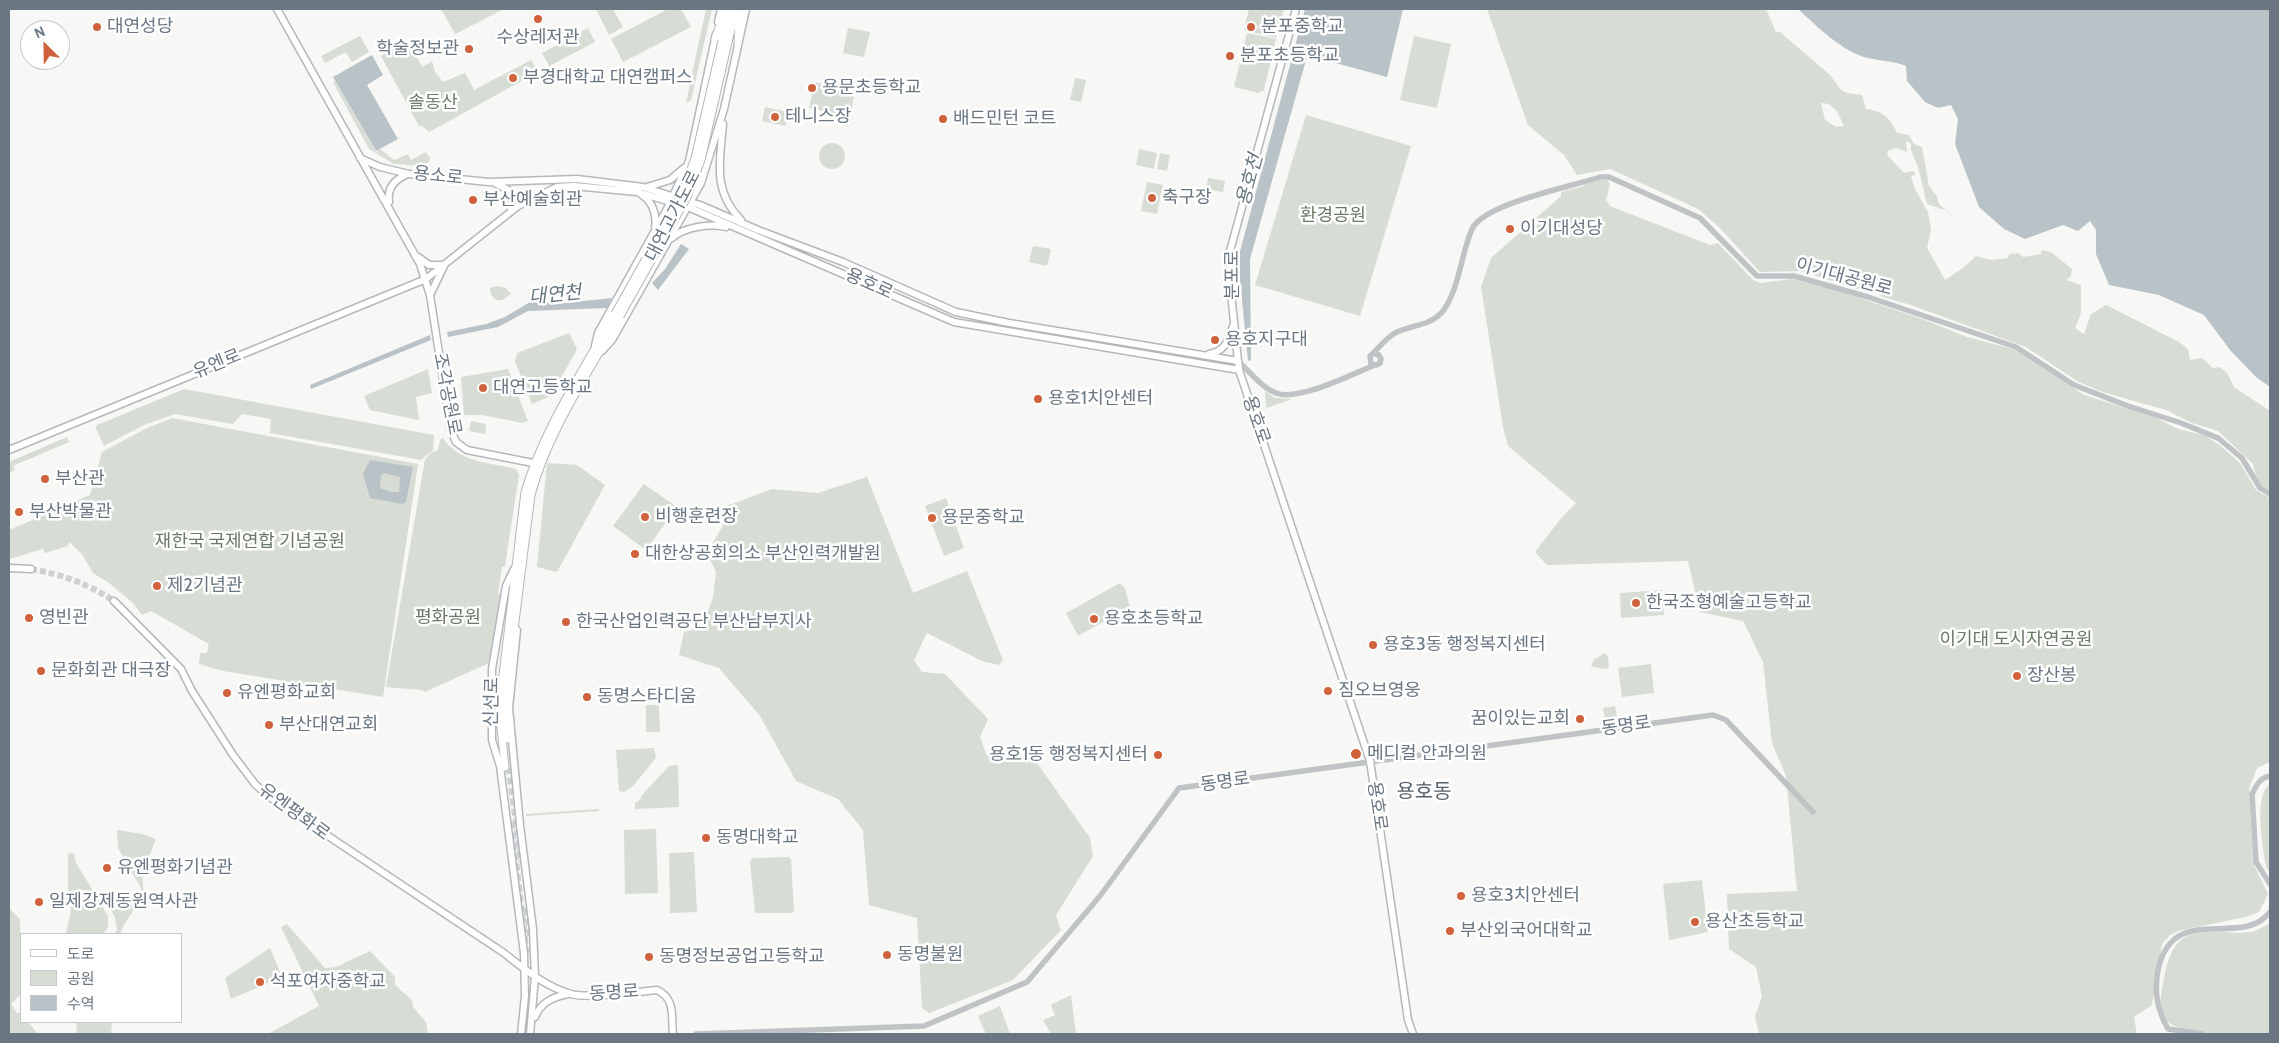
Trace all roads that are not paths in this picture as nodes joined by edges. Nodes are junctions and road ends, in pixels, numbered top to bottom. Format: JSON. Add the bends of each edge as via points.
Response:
{"nodes":[{"id":1,"x":277,"y":9,"type":"edge"},
{"id":2,"x":722,"y":9,"type":"edge"},
{"id":3,"x":728,"y":9,"type":"edge"},
{"id":4,"x":737,"y":9,"type":"edge"},
{"id":5,"x":746,"y":9,"type":"edge"},
{"id":6,"x":1296,"y":9,"type":"edge"},
{"id":7,"x":722,"y":40,"type":"junction"},
{"id":8,"x":738,"y":43,"type":"junction"},
{"id":9,"x":724,"y":109,"type":"junction"},
{"id":10,"x":360,"y":158,"type":"junction"},
{"id":11,"x":689,"y":161,"type":"junction"},
{"id":12,"x":409,"y":174,"type":"junction"},
{"id":13,"x":489,"y":182,"type":"junction"},
{"id":14,"x":643,"y":188,"type":"junction"},
{"id":15,"x":637,"y":192,"type":"junction"},
{"id":16,"x":672,"y":198,"type":"junction"},
{"id":17,"x":687,"y":203,"type":"junction"},
{"id":18,"x":390,"y":207,"type":"junction"},
{"id":19,"x":511,"y":210,"type":"junction"},
{"id":20,"x":697,"y":211,"type":"junction"},
{"id":21,"x":743,"y":223,"type":"junction"},
{"id":22,"x":705,"y":226,"type":"junction"},
{"id":23,"x":737,"y":230,"type":"junction"},
{"id":24,"x":655,"y":232,"type":"junction"},
{"id":25,"x":669,"y":240,"type":"junction"},
{"id":26,"x":417,"y":257,"type":"junction"},
{"id":27,"x":843,"y":262,"type":"junction"},
{"id":28,"x":824,"y":264,"type":"junction"},
{"id":29,"x":444,"y":265,"type":"junction"},
{"id":30,"x":874,"y":276,"type":"junction"},
{"id":31,"x":426,"y":279,"type":"junction"},
{"id":32,"x":858,"y":279,"type":"junction"},
{"id":33,"x":430,"y":295,"type":"junction"},
{"id":34,"x":1234,"y":323,"type":"junction"},
{"id":35,"x":1199,"y":353,"type":"junction"},
{"id":36,"x":596,"y":354,"type":"junction"},
{"id":37,"x":1207,"y":355,"type":"junction"},
{"id":38,"x":1378,"y":355,"type":"junction"},
{"id":39,"x":1176,"y":360,"type":"junction"},
{"id":40,"x":1238,"y":360,"type":"junction"},
{"id":41,"x":1370,"y":360,"type":"junction"},
{"id":42,"x":1375,"y":365,"type":"junction"},
{"id":43,"x":1239,"y":370,"type":"junction"},
{"id":44,"x":1356,"y":372,"type":"junction"},
{"id":45,"x":1256,"y":377,"type":"junction"},
{"id":46,"x":9,"y":450,"type":"edge"},
{"id":47,"x":533,"y":463,"type":"junction"},
{"id":48,"x":2270,"y":494,"type":"edge"},
{"id":49,"x":9,"y":568,"type":"edge"},
{"id":50,"x":31,"y":569,"type":"tunnel mouth"},
{"id":51,"x":517,"y":570,"type":"junction"},
{"id":52,"x":114,"y":601,"type":"tunnel mouth"},
{"id":53,"x":1370,"y":761,"type":"junction"},
{"id":54,"x":507,"y":767,"type":"tunnel mouth"},
{"id":55,"x":2270,"y":776,"type":"edge"},
{"id":56,"x":1813,"y":812,"type":"dead end"},
{"id":57,"x":2270,"y":884,"type":"edge"},
{"id":58,"x":2270,"y":912,"type":"edge"},
{"id":59,"x":526,"y":971,"type":"junction"},
{"id":60,"x":536,"y":977,"type":"junction"},
{"id":61,"x":570,"y":994,"type":"junction"},
{"id":62,"x":532,"y":1025,"type":"junction"},
{"id":63,"x":521,"y":1034,"type":"edge"},
{"id":64,"x":530,"y":1034,"type":"edge"},
{"id":65,"x":673,"y":1034,"type":"edge"},
{"id":66,"x":696,"y":1034,"type":"edge"},
{"id":67,"x":1413,"y":1034,"type":"edge"},
{"id":68,"x":2202,"y":1034,"type":"edge"}],
"edges":[{"from":1,"to":10,"type":"main road"},
{"from":2,"to":7,"type":"main road"},
{"from":3,"to":7,"type":"highway","name":"대연고가도로"},
{"from":4,"to":7,"type":"highway","name":"대연고가도로"},
{"from":4,"to":8,"type":"highway"},
{"from":5,"to":8,"type":"main road"},
{"from":6,"to":34,"type":"main road","name":"분포로","via":[[1230,251]]},
{"from":7,"to":11,"type":"main road"},
{"from":7,"to":36,"type":"highway","name":"대연고가도로","bridge":true,"via":[[696,158],[682,194]]},
{"from":8,"to":9,"type":"main road"},
{"from":9,"to":17,"type":"main road","via":[[708,163]]},
{"from":9,"to":21,"type":"main road","via":[[720,184],[726,202]]},
{"from":10,"to":12,"type":"main road","name":"용소로"},
{"from":10,"to":18,"type":"main road"},
{"from":11,"to":14,"type":"main road","via":[[670,180]]},
{"from":11,"to":16,"type":"main road"},
{"from":12,"to":13,"type":"main road","name":"용소로"},
{"from":12,"to":18,"type":"main road","via":[[400,177],[390,190]]},
{"from":13,"to":14,"type":"main road","name":"용소로","via":[[577,179]]},
{"from":13,"to":19,"type":"main road","via":[[508,190],[512,199]]},
{"from":14,"to":16,"type":"main road","name":"용소로"},
{"from":15,"to":16,"type":"main road","name":"용소로"},
{"from":15,"to":19,"type":"main road","name":"용소로","via":[[558,187]]},
{"from":15,"to":24,"type":"main road","via":[[652,206]]},
{"from":16,"to":17,"type":"main road","name":"용소로"},
{"from":16,"to":24,"type":"main road"},
{"from":17,"to":20,"type":"main road","name":"용호로"},
{"from":17,"to":21,"type":"main road","name":"용호로"},
{"from":17,"to":25,"type":"main road"},
{"from":18,"to":26,"type":"main road"},
{"from":19,"to":29,"type":"main road"},
{"from":20,"to":22,"type":"main road"},
{"from":20,"to":23,"type":"main road","name":"용호로"},
{"from":21,"to":27,"type":"main road","name":"용호로"},
{"from":22,"to":23,"type":"main road"},
{"from":22,"to":25,"type":"main road","via":[[683,231]]},
{"from":23,"to":28,"type":"main road","name":"용호로"},
{"from":24,"to":36,"type":"main road","via":[[598,333]]},
{"from":25,"to":36,"type":"main road","via":[[612,340]]},
{"from":26,"to":29,"type":"main road","via":[[435,267]]},
{"from":26,"to":31,"type":"main road","name":"조각공원로"},
{"from":27,"to":28,"type":"main road","via":[[822,258],[820,261]]},
{"from":27,"to":30,"type":"main road","name":"용호로"},
{"from":28,"to":32,"type":"main road","name":"용호로"},
{"from":29,"to":31,"type":"main road","name":"유엔로"},
{"from":29,"to":33,"type":"main road"},
{"from":30,"to":32,"type":"main road","via":[[875,282]]},
{"from":30,"to":35,"type":"main road","name":"용호로","via":[[964,314]]},
{"from":31,"to":33,"type":"main road","name":"조각공원로"},
{"from":31,"to":46,"type":"main road","name":"유엔로"},
{"from":32,"to":39,"type":"main road","name":"용호로","via":[[964,324]]},
{"from":33,"to":47,"type":"main road","name":"조각공원로","via":[[451,430],[456,442],[467,450]]},
{"from":34,"to":37,"type":"main road","via":[[1227,345]]},
{"from":34,"to":40,"type":"main road","name":"분포로"},
{"from":35,"to":37,"type":"main road","name":"용호로"},
{"from":35,"to":39,"type":"main road","via":[[1198,357]]},
{"from":36,"to":47,"type":"highway"},
{"from":36,"to":51,"type":"highway","via":[[539,464]]},
{"from":37,"to":40,"type":"main road","name":"용호로"},
{"from":38,"to":41,"type":"street","via":[[1371,355]]},
{"from":38,"to":42,"type":"street","name":"이기대공원로","via":[[1380,363]]},
{"from":38,"to":48,"type":"street","name":"이기대공원로","via":[[1387,338],[1442,313],[1473,228],[1482,217],[1512,203],[1600,176],[1609,177],[1700,218],[1757,276],[1794,276],[1868,297],[2016,347],[2065,381],[2089,392],[2218,438],[2242,458],[2260,488]]},
{"from":39,"to":43,"type":"main road","name":"용호로"},
{"from":40,"to":43,"type":"main road","name":"분포로"},
{"from":40,"to":45,"type":"street"},
{"from":41,"to":42,"type":"street"},
{"from":41,"to":44,"type":"street"},
{"from":42,"to":44,"type":"street"},
{"from":43,"to":45,"type":"street"},
{"from":43,"to":53,"type":"main road","name":"용호로"},
{"from":44,"to":45,"type":"street","via":[[1293,394],[1274,392]]},
{"from":47,"to":51,"type":"highway","via":[[525,492]]},
{"from":49,"to":50,"type":"main road"},
{"from":51,"to":54,"type":"highway","name":"신선로","via":[[499,708]]},
{"from":51,"to":59,"type":"main road","name":"신선로","via":[[506,586],[492,669],[491,729],[500,766]]},
{"from":51,"to":60,"type":"main road","via":[[522,588],[509,708]]},
{"from":52,"to":59,"type":"main road","name":"유엔평화로","via":[[181,669],[233,755],[262,790],[283,808],[498,949]]},
{"from":53,"to":56,"type":"street","name":"동명로","via":[[1713,715],[1726,720]]},
{"from":53,"to":66,"type":"street","name":"동명로","via":[[1179,788],[1100,896],[1028,982],[924,1026]]},
{"from":53,"to":67,"type":"main road","name":"용호로","via":[[1408,1020]]},
{"from":55,"to":57,"type":"street","via":[[2263,777],[2252,794],[2256,862]]},
{"from":58,"to":68,"type":"street","via":[[2255,924],[2180,935],[2165,948],[2155,993],[2159,1013],[2168,1029]]},
{"from":59,"to":60,"type":"main road","name":"동명로"},
{"from":59,"to":63,"type":"main road","name":"신선로"},
{"from":60,"to":61,"type":"main road","name":"동명로"},
{"from":60,"to":62,"type":"main road"},
{"from":61,"to":62,"type":"main road","via":[[547,1000]]},
{"from":61,"to":65,"type":"main road","name":"동명로","via":[[657,990],[670,1000]]},
{"from":62,"to":64,"type":"main road"}]}
